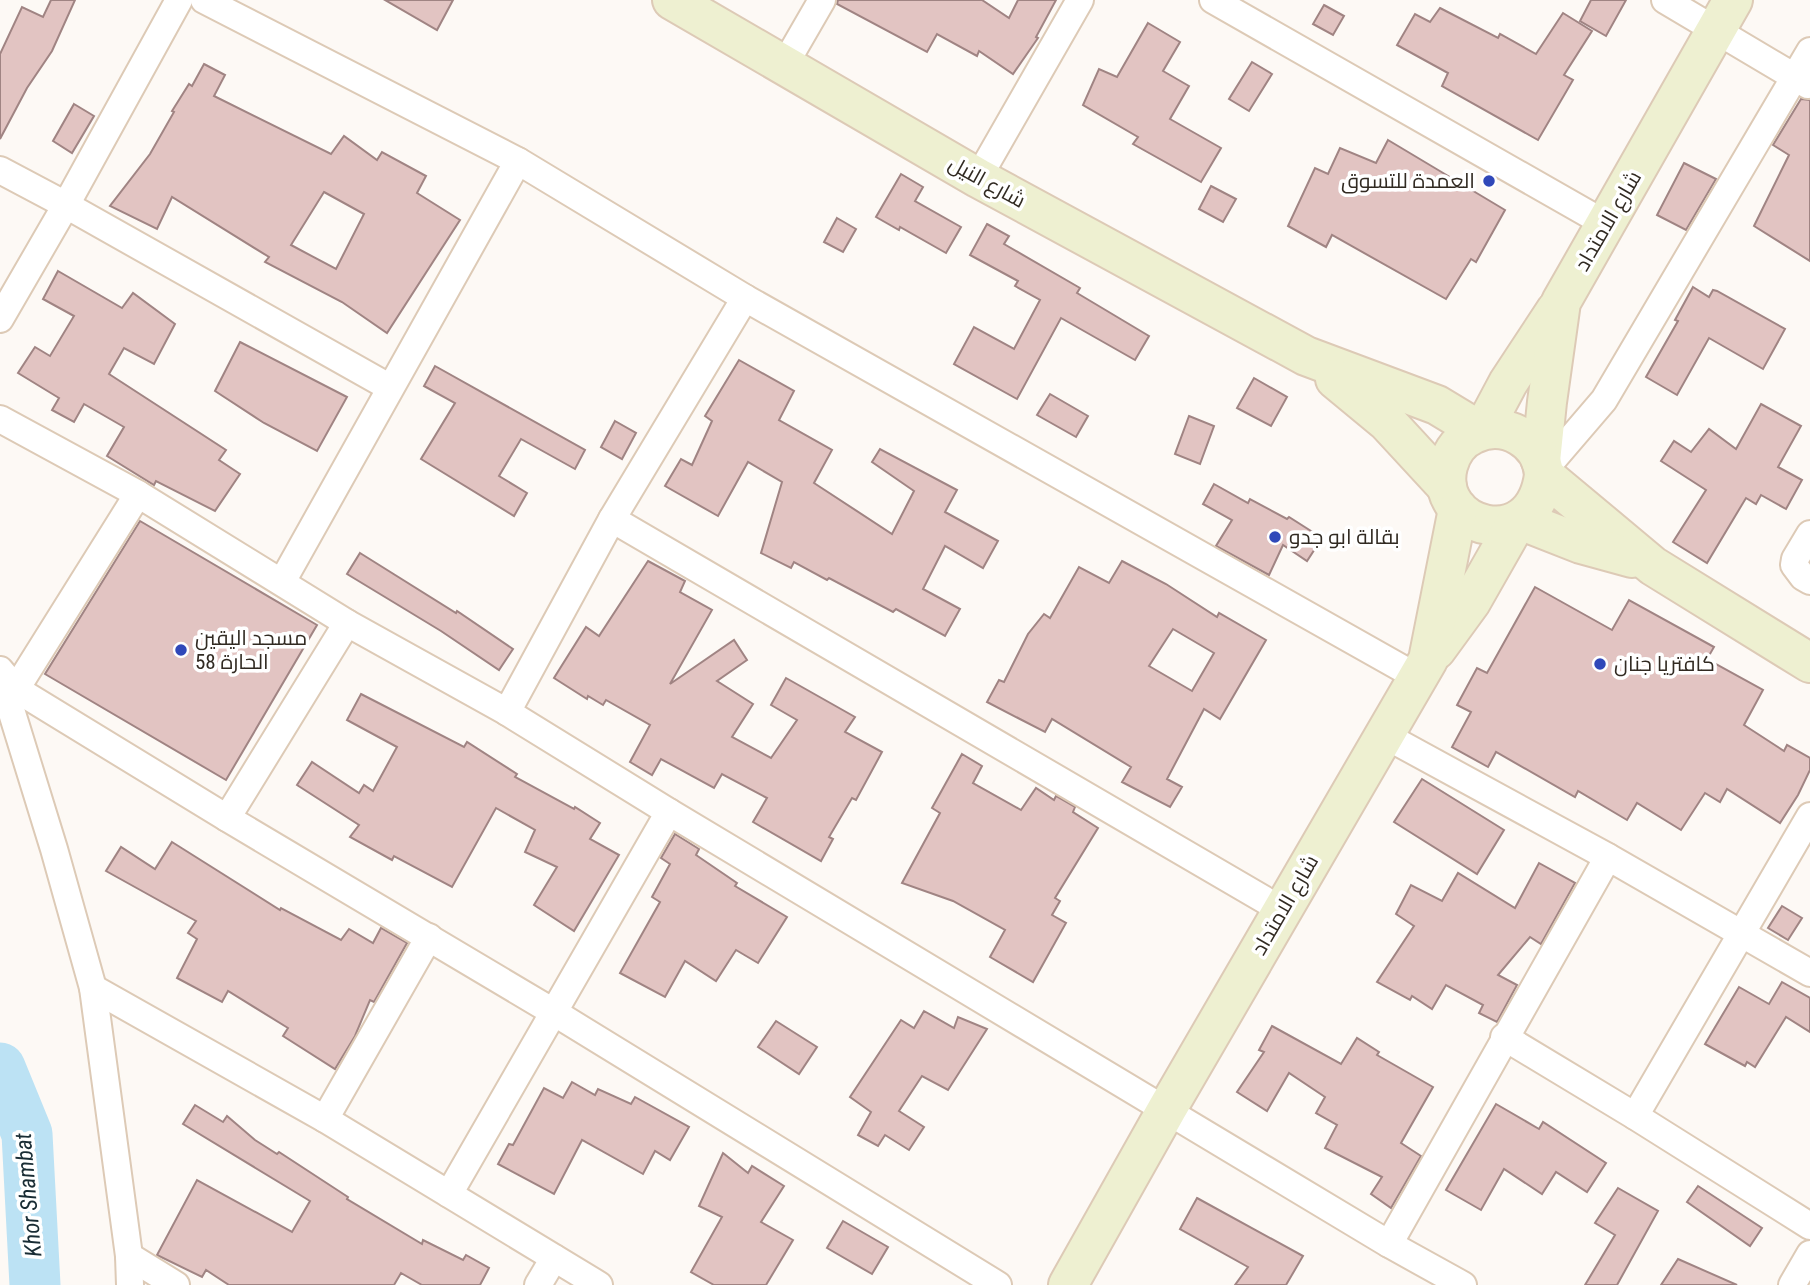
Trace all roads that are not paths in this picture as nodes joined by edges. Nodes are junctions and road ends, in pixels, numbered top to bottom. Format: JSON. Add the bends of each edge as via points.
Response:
{"nodes":[{"id":1,"x":179,"y":0,"type":"edge"},
{"id":2,"x":204,"y":0,"type":"edge"},
{"id":3,"x":672,"y":0,"type":"edge"},
{"id":4,"x":822,"y":0,"type":"edge"},
{"id":5,"x":1080,"y":0,"type":"edge"},
{"id":6,"x":1213,"y":0,"type":"edge"},
{"id":7,"x":1665,"y":0,"type":"edge"},
{"id":8,"x":1725,"y":15,"type":"edge"},
{"id":9,"x":1810,"y":51,"type":"edge"},
{"id":10,"x":785,"y":64,"type":"junction"},
{"id":11,"x":1803,"y":82,"type":"edge"},
{"id":12,"x":517,"y":161,"type":"junction"},
{"id":13,"x":0,"y":170,"type":"edge"},
{"id":14,"x":978,"y":178,"type":"junction"},
{"id":15,"x":66,"y":205,"type":"junction"},
{"id":16,"x":1606,"y":224,"type":"junction"},
{"id":17,"x":745,"y":298,"type":"junction"},
{"id":18,"x":1561,"y":302,"type":"junction"},
{"id":19,"x":0,"y":319,"type":"edge"},
{"id":20,"x":1306,"y":356,"type":"junction"},
{"id":21,"x":389,"y":387,"type":"junction"},
{"id":22,"x":0,"y":419,"type":"edge"},
{"id":23,"x":1482,"y":430,"type":"junction"},
{"id":24,"x":1543,"y":469,"type":"junction"},
{"id":25,"x":138,"y":494,"type":"junction"},
{"id":26,"x":1452,"y":498,"type":"junction"},
{"id":27,"x":612,"y":519,"type":"junction"},
{"id":28,"x":1518,"y":521,"type":"junction"},
{"id":29,"x":1810,"y":534,"type":"edge"},
{"id":30,"x":1653,"y":566,"type":"junction"},
{"id":31,"x":1810,"y":581,"type":"edge"},
{"id":32,"x":282,"y":582,"type":"junction"},
{"id":33,"x":347,"y":623,"type":"junction"},
{"id":34,"x":1810,"y":663,"type":"edge"},
{"id":35,"x":1424,"y":669,"type":"junction"},
{"id":36,"x":5,"y":678,"type":"edge"},
{"id":37,"x":507,"y":712,"type":"junction"},
{"id":38,"x":1386,"y":736,"type":"junction"},
{"id":39,"x":669,"y":812,"type":"junction"},
{"id":40,"x":1810,"y":816,"type":"edge"},
{"id":41,"x":226,"y":818,"type":"junction"},
{"id":42,"x":1608,"y":857,"type":"junction"},
{"id":43,"x":1282,"y":910,"type":"junction"},
{"id":44,"x":1740,"y":933,"type":"junction"},
{"id":45,"x":429,"y":937,"type":"junction"},
{"id":46,"x":1810,"y":973,"type":"edge"},
{"id":47,"x":93,"y":988,"type":"junction"},
{"id":48,"x":555,"y":1013,"type":"junction"},
{"id":49,"x":1504,"y":1037,"type":"junction"},
{"id":50,"x":1167,"y":1109,"type":"junction"},
{"id":51,"x":1635,"y":1115,"type":"junction"},
{"id":52,"x":325,"y":1119,"type":"junction"},
{"id":53,"x":449,"y":1194,"type":"junction"},
{"id":54,"x":1810,"y":1226,"type":"edge"},
{"id":55,"x":1389,"y":1244,"type":"junction"},
{"id":56,"x":1810,"y":1254,"type":"edge"},
{"id":57,"x":129,"y":1256,"type":"junction"},
{"id":58,"x":554,"y":1258,"type":"junction"},
{"id":59,"x":130,"y":1285,"type":"edge"},
{"id":60,"x":176,"y":1285,"type":"edge"},
{"id":61,"x":538,"y":1285,"type":"edge"},
{"id":62,"x":599,"y":1285,"type":"edge"},
{"id":63,"x":998,"y":1285,"type":"edge"},
{"id":64,"x":1068,"y":1285,"type":"edge"},
{"id":65,"x":1464,"y":1285,"type":"edge"},
{"id":66,"x":1792,"y":1285,"type":"edge"}],
"edges":[{"from":1,"to":15,"type":"street"},
{"from":2,"to":12,"type":"street"},
{"from":3,"to":10,"type":"street","name":"شارع النيل"},
{"from":4,"to":10,"type":"street"},
{"from":5,"to":14,"type":"street"},
{"from":6,"to":16,"type":"street"},
{"from":7,"to":8,"type":"street"},
{"from":8,"to":11,"type":"street"},
{"from":8,"to":16,"type":"street","name":"شارع الامتداد"},
{"from":9,"to":11,"type":"street"},
{"from":10,"to":14,"type":"street","name":"شارع النيل"},
{"from":11,"to":24,"type":"street","via":[[1604,400]]},
{"from":12,"to":17,"type":"street"},
{"from":12,"to":21,"type":"street"},
{"from":13,"to":15,"type":"street"},
{"from":14,"to":20,"type":"street","name":"شارع النيل"},
{"from":15,"to":19,"type":"street"},
{"from":15,"to":21,"type":"street"},
{"from":16,"to":18,"type":"street","name":"شارع الامتداد"},
{"from":17,"to":27,"type":"street"},
{"from":17,"to":35,"type":"street"},
{"from":18,"to":23,"type":"street"},
{"from":18,"to":24,"type":"street","name":"شارع الامتداد","via":[[1545,412]]},
{"from":20,"to":23,"type":"street","name":"شارع النيل","via":[[1437,405]]},
{"from":20,"to":26,"type":"street","name":"شارع النيل","via":[[1379,415]]},
{"from":21,"to":32,"type":"street"},
{"from":22,"to":25,"type":"street"},
{"from":23,"to":24,"type":"street","via":[[1497,428],[1524,438],[1535,448]]},
{"from":23,"to":26,"type":"street","via":[[1457,446],[1450,459],[1446,473]]},
{"from":24,"to":28,"type":"street","via":[[1542,493],[1533,509]]},
{"from":24,"to":30,"type":"street"},
{"from":25,"to":32,"type":"street"},
{"from":25,"to":36,"type":"street"},
{"from":26,"to":28,"type":"street","via":[[1475,522],[1496,527]]},
{"from":26,"to":35,"type":"street","name":"شارع الامتداد"},
{"from":27,"to":37,"type":"street"},
{"from":27,"to":43,"type":"street"},
{"from":28,"to":30,"type":"street"},
{"from":28,"to":35,"type":"street","via":[[1471,602]]},
{"from":29,"to":31,"type":"street","via":[[1794,565]]},
{"from":30,"to":34,"type":"street"},
{"from":32,"to":33,"type":"street"},
{"from":33,"to":37,"type":"street"},
{"from":33,"to":41,"type":"street"},
{"from":35,"to":38,"type":"street","name":"شارع الامتداد"},
{"from":36,"to":41,"type":"street"},
{"from":36,"to":47,"type":"street"},
{"from":37,"to":39,"type":"street"},
{"from":38,"to":42,"type":"street"},
{"from":38,"to":43,"type":"street","name":"شارع الامتداد"},
{"from":39,"to":48,"type":"street"},
{"from":39,"to":50,"type":"street"},
{"from":40,"to":44,"type":"street"},
{"from":41,"to":45,"type":"street"},
{"from":42,"to":44,"type":"street"},
{"from":42,"to":49,"type":"street"},
{"from":43,"to":50,"type":"street","name":"شارع الامتداد"},
{"from":44,"to":46,"type":"street"},
{"from":44,"to":51,"type":"street"},
{"from":45,"to":48,"type":"street"},
{"from":45,"to":52,"type":"street"},
{"from":47,"to":52,"type":"street"},
{"from":47,"to":57,"type":"street"},
{"from":48,"to":53,"type":"street"},
{"from":48,"to":63,"type":"street"},
{"from":49,"to":51,"type":"street"},
{"from":49,"to":55,"type":"street"},
{"from":50,"to":55,"type":"street"},
{"from":50,"to":64,"type":"street","name":"شارع الامتداد"},
{"from":51,"to":54,"type":"street"},
{"from":52,"to":53,"type":"street"},
{"from":53,"to":58,"type":"street"},
{"from":55,"to":65,"type":"street"},
{"from":56,"to":66,"type":"street"},
{"from":57,"to":59,"type":"street"},
{"from":57,"to":60,"type":"street"},
{"from":58,"to":61,"type":"street"},
{"from":58,"to":62,"type":"street"}]}
